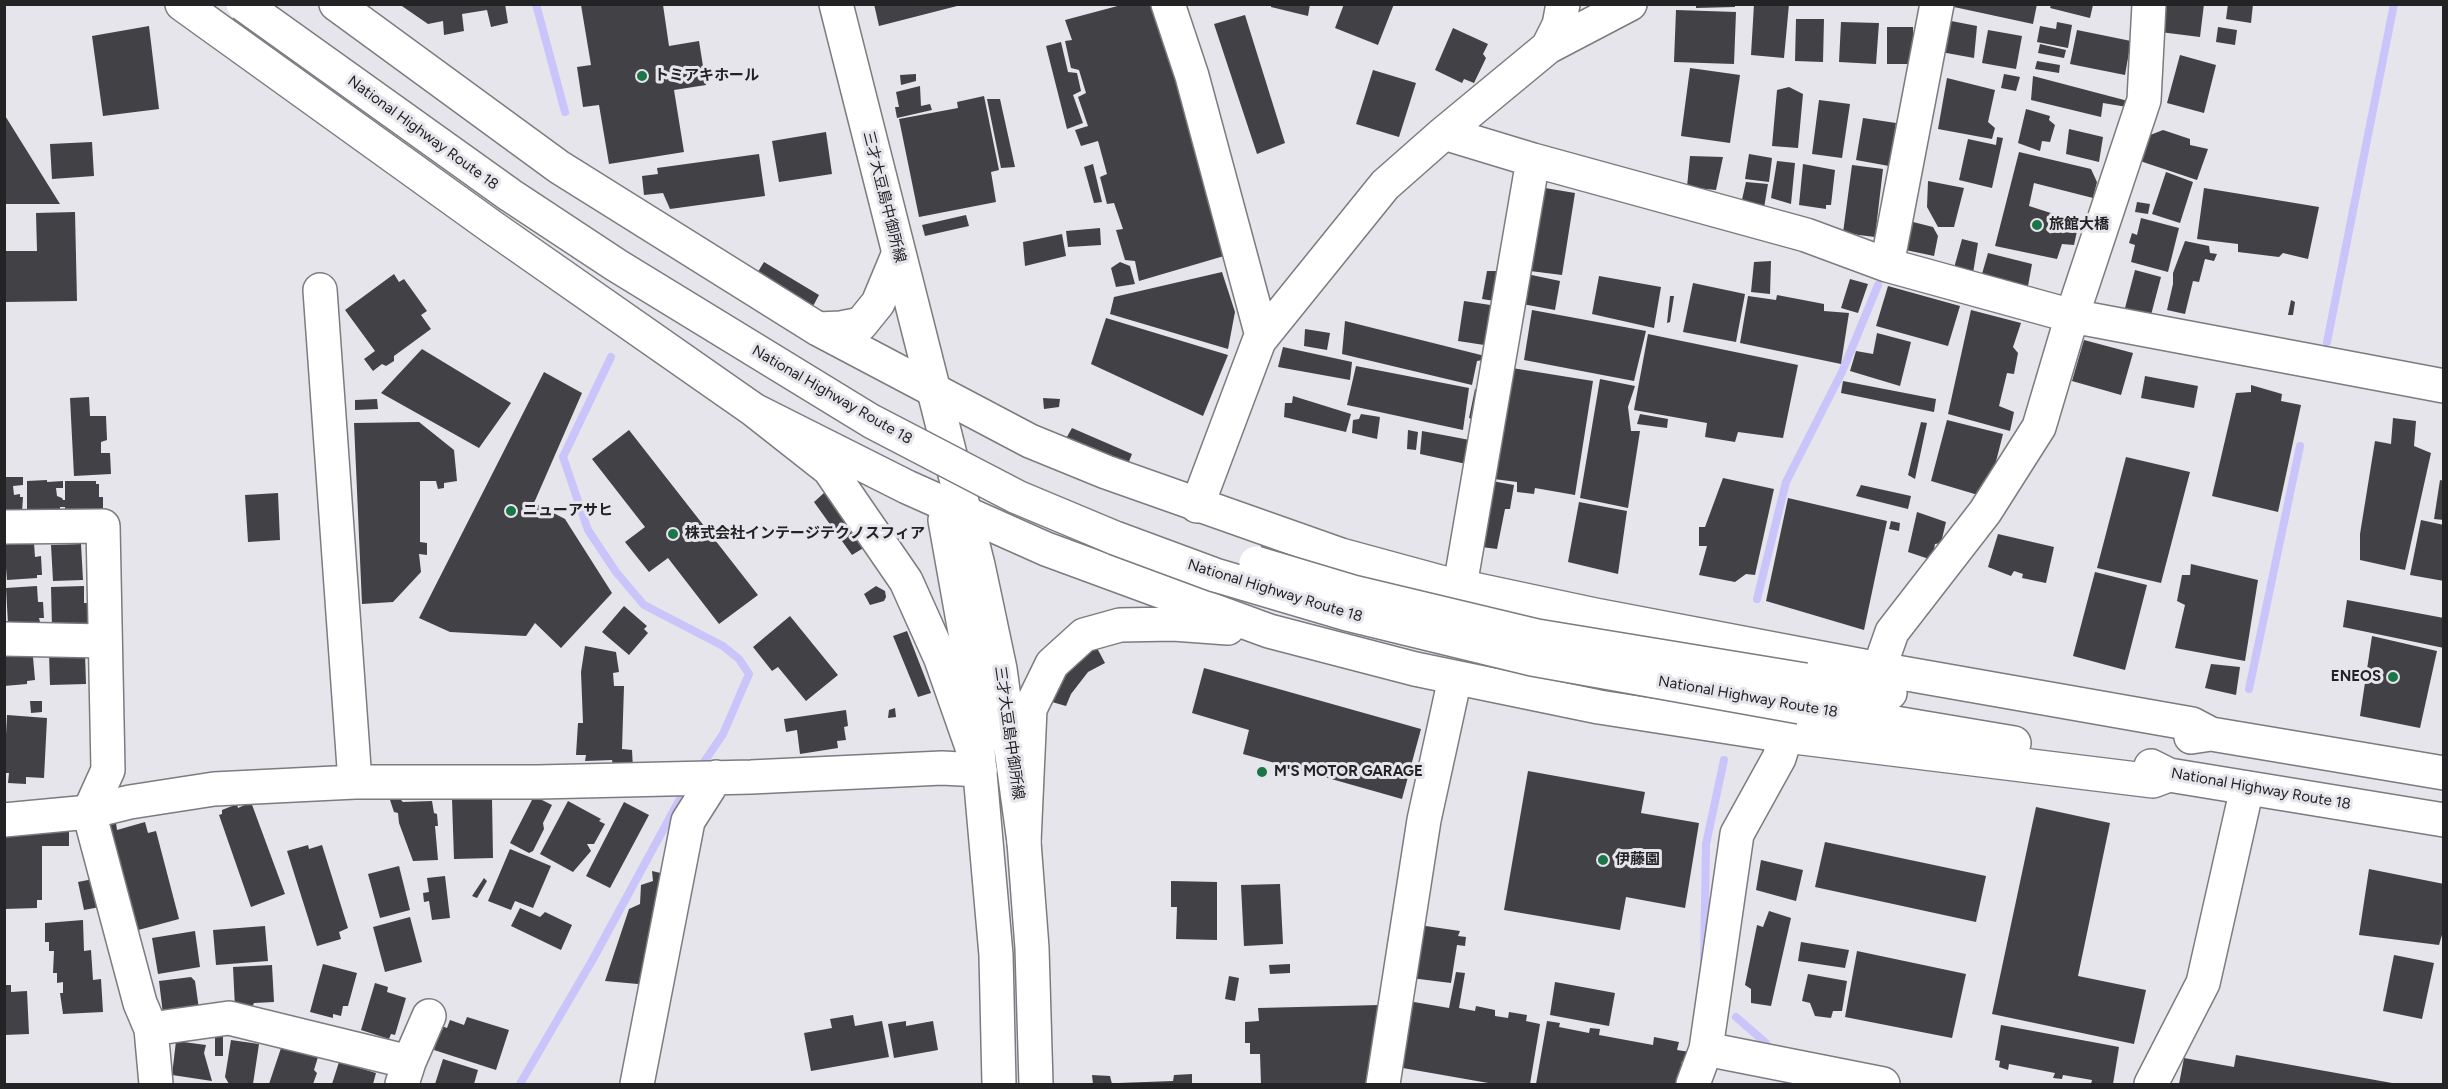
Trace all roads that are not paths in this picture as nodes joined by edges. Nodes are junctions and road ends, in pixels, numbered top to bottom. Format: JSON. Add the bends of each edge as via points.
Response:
{"nodes":[{"id":1,"x":182,"y":4,"type":"edge"},
{"id":2,"x":243,"y":4,"type":"edge"},
{"id":3,"x":266,"y":4,"type":"edge"},
{"id":4,"x":336,"y":4,"type":"edge"},
{"id":5,"x":837,"y":4,"type":"edge"},
{"id":6,"x":1168,"y":4,"type":"edge"},
{"id":7,"x":1563,"y":4,"type":"edge"},
{"id":8,"x":1630,"y":4,"type":"edge"},
{"id":9,"x":1937,"y":4,"type":"edge"},
{"id":10,"x":2149,"y":4,"type":"edge"},
{"id":11,"x":1548,"y":47,"type":"junction"},
{"id":12,"x":1444,"y":133,"type":"junction"},
{"id":13,"x":1533,"y":160,"type":"junction"},
{"id":14,"x":898,"y":255,"type":"junction"},
{"id":15,"x":1887,"y":265,"type":"junction"},
{"id":16,"x":320,"y":290,"type":"dead end"},
{"id":17,"x":2072,"y":316,"type":"junction"},
{"id":18,"x":818,"y":328,"type":"junction"},
{"id":19,"x":1262,"y":336,"type":"junction"},
{"id":20,"x":2444,"y":386,"type":"edge"},
{"id":21,"x":933,"y":388,"type":"junction"},
{"id":22,"x":754,"y":410,"type":"junction"},
{"id":23,"x":953,"y":506,"type":"junction"},
{"id":24,"x":1197,"y":506,"type":"junction"},
{"id":25,"x":4,"y":527,"type":"edge"},
{"id":26,"x":1460,"y":586,"type":"junction"},
{"id":27,"x":1269,"y":631,"type":"junction"},
{"id":28,"x":4,"y":639,"type":"edge"},
{"id":29,"x":104,"y":641,"type":"junction"},
{"id":30,"x":1879,"y":669,"type":"junction"},
{"id":31,"x":1455,"y":678,"type":"junction"},
{"id":32,"x":1803,"y":694,"type":"junction"},
{"id":33,"x":2211,"y":734,"type":"junction"},
{"id":34,"x":1786,"y":736,"type":"junction"},
{"id":35,"x":980,"y":770,"type":"junction"},
{"id":36,"x":2444,"y":773,"type":"edge"},
{"id":37,"x":2169,"y":776,"type":"junction"},
{"id":38,"x":699,"y":778,"type":"junction"},
{"id":39,"x":355,"y":782,"type":"junction"},
{"id":40,"x":2247,"y":788,"type":"junction"},
{"id":41,"x":89,"y":812,"type":"junction"},
{"id":42,"x":4,"y":820,"type":"edge"},
{"id":43,"x":2444,"y":820,"type":"edge"},
{"id":44,"x":1024,"y":842,"type":"junction"},
{"id":45,"x":429,"y":1016,"type":"dead end"},
{"id":46,"x":151,"y":1029,"type":"junction"},
{"id":47,"x":1706,"y":1049,"type":"junction"},
{"id":48,"x":405,"y":1073,"type":"edge"},
{"id":49,"x":156,"y":1084,"type":"edge"},
{"id":50,"x":638,"y":1084,"type":"edge"},
{"id":51,"x":999,"y":1084,"type":"edge"},
{"id":52,"x":1036,"y":1084,"type":"edge"},
{"id":53,"x":1383,"y":1084,"type":"edge"},
{"id":54,"x":1693,"y":1084,"type":"edge"},
{"id":55,"x":1883,"y":1084,"type":"edge"},
{"id":56,"x":2151,"y":1084,"type":"edge"}],
"edges":[{"from":1,"to":22,"type":"main road"},
{"from":2,"to":32,"type":"main road","name":"National Highway Route 18","bridge":true,"via":[[510,195],[626,271],[871,421],[1017,497],[1215,575],[1347,614],[1532,659]]},
{"from":3,"to":32,"type":"main road","name":"National Highway Route 18","bridge":true,"via":[[516,177],[734,318],[877,403],[1025,478],[1221,554],[1353,592]]},
{"from":4,"to":18,"type":"main road","via":[[559,167]]},
{"from":5,"to":14,"type":"main road","name":"三才大豆島中御所線"},
{"from":6,"to":19,"type":"main road","via":[[1192,76]]},
{"from":7,"to":11,"type":"main road","via":[[1559,25]]},
{"from":8,"to":11,"type":"main road"},
{"from":9,"to":15,"type":"main road"},
{"from":10,"to":17,"type":"main road","via":[[2144,100]]},
{"from":11,"to":12,"type":"main road"},
{"from":12,"to":13,"type":"main road"},
{"from":12,"to":19,"type":"main road","via":[[1385,185]]},
{"from":13,"to":15,"type":"main road","via":[[1806,235]]},
{"from":13,"to":26,"type":"main road"},
{"from":14,"to":18,"type":"main road","via":[[878,303],[861,324]]},
{"from":14,"to":21,"type":"main road","name":"三才大豆島中御所線"},
{"from":15,"to":17,"type":"main road"},
{"from":16,"to":39,"type":"main road"},
{"from":17,"to":20,"type":"main road"},
{"from":17,"to":30,"type":"main road","via":[[2039,427],[1985,512],[1893,632]]},
{"from":18,"to":21,"type":"main road"},
{"from":19,"to":24,"type":"main road"},
{"from":21,"to":23,"type":"main road","name":"三才大豆島中御所線"},
{"from":21,"to":24,"type":"main road","via":[[1030,441]]},
{"from":22,"to":23,"type":"main road"},
{"from":22,"to":35,"type":"main road","via":[[829,469],[906,581],[941,659]]},
{"from":23,"to":27,"type":"main road","via":[[1046,549]]},
{"from":23,"to":35,"type":"main road","name":"三才大豆島中御所線","via":[[954,563],[970,660]]},
{"from":23,"to":44,"type":"main road","name":"三才大豆島中御所線","via":[[1000,669]]},
{"from":24,"to":26,"type":"main road","via":[[1341,555]]},
{"from":25,"to":29,"type":"main road","via":[[103,526]]},
{"from":26,"to":30,"type":"main road"},
{"from":27,"to":31,"type":"main road"},
{"from":27,"to":44,"type":"main road","via":[[1173,624],[1120,625],[1084,635],[1052,664],[1030,709]]},
{"from":28,"to":29,"type":"main road"},
{"from":29,"to":41,"type":"main road","via":[[108,770]]},
{"from":30,"to":33,"type":"main road","via":[[2192,724]]},
{"from":31,"to":34,"type":"main road","via":[[1599,707]]},
{"from":31,"to":53,"type":"main road","via":[[1424,820]]},
{"from":32,"to":33,"type":"main road","name":"National Highway Route 18","via":[[2190,737]]},
{"from":32,"to":37,"type":"main road","name":"National Highway Route 18","via":[[2155,767]]},
{"from":33,"to":36,"type":"main road","name":"National Highway Route 18"},
{"from":34,"to":37,"type":"main road","via":[[2153,781]]},
{"from":34,"to":47,"type":"main road","via":[[1779,758],[1737,834]]},
{"from":35,"to":38,"type":"main road","via":[[942,768]]},
{"from":35,"to":51,"type":"main road","name":"三才大豆島中御所線","via":[[996,955]]},
{"from":37,"to":40,"type":"main road","name":"National Highway Route 18"},
{"from":38,"to":39,"type":"main road","via":[[538,783]]},
{"from":38,"to":50,"type":"main road"},
{"from":39,"to":41,"type":"main road","via":[[214,789]]},
{"from":40,"to":43,"type":"main road","name":"National Highway Route 18"},
{"from":40,"to":56,"type":"main road","via":[[2203,983]]},
{"from":41,"to":42,"type":"main road"},
{"from":41,"to":46,"type":"main road","via":[[140,1003]]},
{"from":44,"to":52,"type":"main road","name":"三才大豆島中御所線"},
{"from":45,"to":48,"type":"main road"},
{"from":46,"to":48,"type":"main road","via":[[229,1018]]},
{"from":46,"to":49,"type":"main road"},
{"from":47,"to":54,"type":"main road"},
{"from":47,"to":55,"type":"main road"}]}
